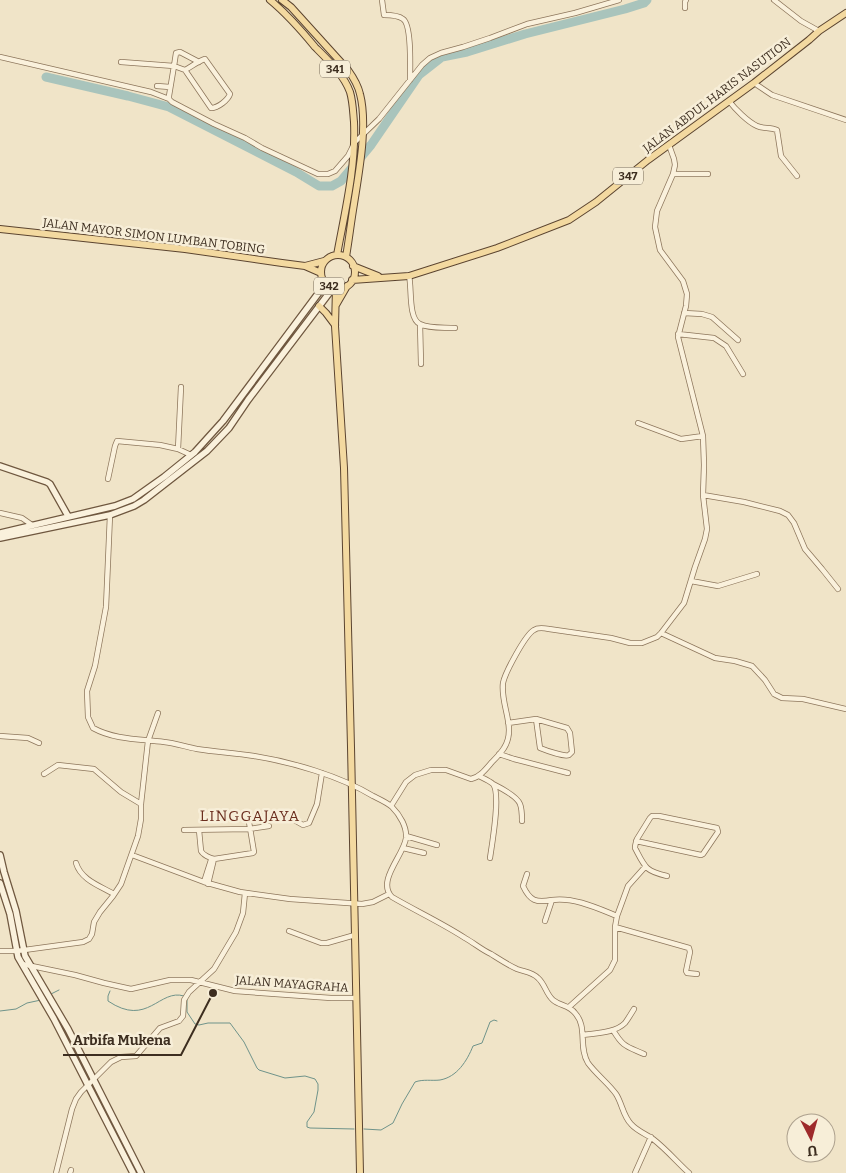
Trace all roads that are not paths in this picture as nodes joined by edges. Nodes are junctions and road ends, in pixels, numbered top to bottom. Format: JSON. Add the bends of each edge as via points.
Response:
{"nodes":[{"id":1,"x":270,"y":0,"type":"edge"},
{"id":2,"x":282,"y":0,"type":"edge"},
{"id":3,"x":382,"y":0,"type":"edge"},
{"id":4,"x":619,"y":0,"type":"edge"},
{"id":5,"x":686,"y":0,"type":"edge"},
{"id":6,"x":774,"y":0,"type":"edge"},
{"id":7,"x":685,"y":8,"type":"dead end"},
{"id":8,"x":846,"y":13,"type":"edge"},
{"id":9,"x":819,"y":31,"type":"junction"},
{"id":10,"x":0,"y":57,"type":"edge"},
{"id":11,"x":121,"y":62,"type":"dead end"},
{"id":12,"x":199,"y":62,"type":"junction"},
{"id":13,"x":174,"y":66,"type":"junction"},
{"id":14,"x":185,"y":70,"type":"junction"},
{"id":15,"x":410,"y":80,"type":"junction"},
{"id":16,"x":754,"y":83,"type":"junction"},
{"id":17,"x":157,"y":86,"type":"dead end"},
{"id":18,"x":170,"y":88,"type":"junction"},
{"id":19,"x":169,"y":99,"type":"junction"},
{"id":20,"x":729,"y":101,"type":"junction"},
{"id":21,"x":846,"y":120,"type":"edge"},
{"id":22,"x":362,"y":136,"type":"junction"},
{"id":23,"x":358,"y":143,"type":"junction"},
{"id":24,"x":669,"y":145,"type":"junction"},
{"id":25,"x":673,"y":174,"type":"junction"},
{"id":26,"x":708,"y":174,"type":"dead end"},
{"id":27,"x":797,"y":176,"type":"dead end"},
{"id":28,"x":353,"y":188,"type":"junction"},
{"id":29,"x":0,"y":229,"type":"edge"},
{"id":30,"x":338,"y":255,"type":"junction"},
{"id":31,"x":346,"y":257,"type":"junction"},
{"id":32,"x":324,"y":261,"type":"junction"},
{"id":33,"x":305,"y":266,"type":"junction"},
{"id":34,"x":354,"y":266,"type":"junction"},
{"id":35,"x":321,"y":273,"type":"junction"},
{"id":36,"x":409,"y":276,"type":"junction"},
{"id":37,"x":380,"y":277,"type":"junction"},
{"id":38,"x":352,"y":280,"type":"junction"},
{"id":39,"x":326,"y":283,"type":"junction"},
{"id":40,"x":347,"y":286,"type":"junction"},
{"id":41,"x":334,"y":288,"type":"junction"},
{"id":42,"x":319,"y":306,"type":"junction"},
{"id":43,"x":336,"y":306,"type":"junction"},
{"id":44,"x":684,"y":312,"type":"junction"},
{"id":45,"x":420,"y":324,"type":"junction"},
{"id":46,"x":335,"y":326,"type":"junction"},
{"id":47,"x":455,"y":328,"type":"dead end"},
{"id":48,"x":678,"y":334,"type":"junction"},
{"id":49,"x":738,"y":340,"type":"dead end"},
{"id":50,"x":421,"y":364,"type":"dead end"},
{"id":51,"x":743,"y":374,"type":"dead end"},
{"id":52,"x":181,"y":387,"type":"dead end"},
{"id":53,"x":223,"y":421,"type":"junction"},
{"id":54,"x":638,"y":423,"type":"dead end"},
{"id":55,"x":229,"y":428,"type":"junction"},
{"id":56,"x":703,"y":436,"type":"junction"},
{"id":57,"x":178,"y":449,"type":"junction"},
{"id":58,"x":191,"y":455,"type":"junction"},
{"id":59,"x":0,"y":466,"type":"edge"},
{"id":60,"x":108,"y":479,"type":"dead end"},
{"id":61,"x":165,"y":480,"type":"junction"},
{"id":62,"x":703,"y":495,"type":"junction"},
{"id":63,"x":0,"y":513,"type":"edge"},
{"id":64,"x":110,"y":515,"type":"junction"},
{"id":65,"x":68,"y":516,"type":"junction"},
{"id":66,"x":32,"y":525,"type":"junction"},
{"id":67,"x":40,"y":526,"type":"junction"},
{"id":68,"x":0,"y":533,"type":"edge"},
{"id":69,"x":0,"y":538,"type":"edge"},
{"id":70,"x":757,"y":574,"type":"dead end"},
{"id":71,"x":691,"y":581,"type":"junction"},
{"id":72,"x":838,"y":589,"type":"dead end"},
{"id":73,"x":661,"y":633,"type":"junction"},
{"id":74,"x":846,"y":709,"type":"edge"},
{"id":75,"x":158,"y":713,"type":"dead end"},
{"id":76,"x":536,"y":719,"type":"junction"},
{"id":77,"x":508,"y":723,"type":"junction"},
{"id":78,"x":0,"y":736,"type":"edge"},
{"id":79,"x":148,"y":741,"type":"junction"},
{"id":80,"x":39,"y":743,"type":"dead end"},
{"id":81,"x":499,"y":754,"type":"junction"},
{"id":82,"x":322,"y":773,"type":"junction"},
{"id":83,"x":568,"y":773,"type":"dead end"},
{"id":84,"x":44,"y":774,"type":"dead end"},
{"id":85,"x":479,"y":776,"type":"junction"},
{"id":86,"x":352,"y":784,"type":"junction"},
{"id":87,"x":493,"y":784,"type":"junction"},
{"id":88,"x":141,"y":804,"type":"junction"},
{"id":89,"x":391,"y":806,"type":"junction"},
{"id":90,"x":248,"y":816,"type":"dead end"},
{"id":91,"x":294,"y":820,"type":"dead end"},
{"id":92,"x":522,"y":821,"type":"dead end"},
{"id":93,"x":269,"y":826,"type":"dead end"},
{"id":94,"x":249,"y":828,"type":"junction"},
{"id":95,"x":184,"y":830,"type":"dead end"},
{"id":96,"x":199,"y":830,"type":"junction"},
{"id":97,"x":406,"y":836,"type":"junction"},
{"id":98,"x":636,"y":841,"type":"junction"},
{"id":99,"x":437,"y":845,"type":"dead end"},
{"id":100,"x":403,"y":848,"type":"junction"},
{"id":101,"x":424,"y":853,"type":"dead end"},
{"id":102,"x":0,"y":855,"type":"edge"},
{"id":103,"x":132,"y":855,"type":"junction"},
{"id":104,"x":213,"y":858,"type":"junction"},
{"id":105,"x":490,"y":858,"type":"dead end"},
{"id":106,"x":76,"y":863,"type":"dead end"},
{"id":107,"x":646,"y":867,"type":"junction"},
{"id":108,"x":527,"y":874,"type":"dead end"},
{"id":109,"x":667,"y":876,"type":"dead end"},
{"id":110,"x":0,"y":883,"type":"edge"},
{"id":111,"x":206,"y":883,"type":"junction"},
{"id":112,"x":245,"y":893,"type":"junction"},
{"id":113,"x":114,"y":894,"type":"junction"},
{"id":114,"x":389,"y":894,"type":"junction"},
{"id":115,"x":552,"y":900,"type":"junction"},
{"id":116,"x":354,"y":904,"type":"junction"},
{"id":117,"x":617,"y":916,"type":"junction"},
{"id":118,"x":545,"y":921,"type":"dead end"},
{"id":119,"x":615,"y":928,"type":"junction"},
{"id":120,"x":289,"y":932,"type":"dead end"},
{"id":121,"x":355,"y":935,"type":"junction"},
{"id":122,"x":24,"y":949,"type":"junction"},
{"id":123,"x":0,"y":951,"type":"edge"},
{"id":124,"x":17,"y":951,"type":"junction"},
{"id":125,"x":22,"y":964,"type":"junction"},
{"id":126,"x":31,"y":966,"type":"junction"},
{"id":127,"x":697,"y":974,"type":"dead end"},
{"id":128,"x":200,"y":982,"type":"junction"},
{"id":129,"x":44,"y":994,"type":"junction"},
{"id":130,"x":356,"y":998,"type":"junction"},
{"id":131,"x":51,"y":1006,"type":"junction"},
{"id":132,"x":568,"y":1007,"type":"junction"},
{"id":133,"x":634,"y":1010,"type":"dead end"},
{"id":134,"x":613,"y":1030,"type":"junction"},
{"id":135,"x":582,"y":1036,"type":"junction"},
{"id":136,"x":644,"y":1054,"type":"dead end"},
{"id":137,"x":93,"y":1079,"type":"junction"},
{"id":138,"x":88,"y":1085,"type":"junction"},
{"id":139,"x":651,"y":1138,"type":"junction"},
{"id":140,"x":56,"y":1173,"type":"edge"},
{"id":141,"x":133,"y":1173,"type":"edge"},
{"id":142,"x":141,"y":1173,"type":"edge"},
{"id":143,"x":360,"y":1173,"type":"edge"},
{"id":144,"x":635,"y":1173,"type":"edge"},
{"id":145,"x":689,"y":1173,"type":"edge"}],
"edges":[{"from":1,"to":23,"type":"main road","number":"341","via":[[346,83]]},
{"from":2,"to":22,"type":"main road","number":"341","via":[[355,81],[360,92]]},
{"from":3,"to":15,"type":"street","via":[[384,15],[397,16],[406,23]]},
{"from":4,"to":15,"type":"street","via":[[527,24],[441,53],[422,64]]},
{"from":5,"to":7,"type":"street"},
{"from":6,"to":9,"type":"street","via":[[800,21]]},
{"from":8,"to":9,"type":"main road","name":"JALAN ABDUL HARIS NASUTION","number":"347"},
{"from":9,"to":16,"type":"main road","name":"JALAN ABDUL HARIS NASUTION","number":"347"},
{"from":10,"to":19,"type":"street"},
{"from":11,"to":13,"type":"street"},
{"from":12,"to":13,"type":"street","via":[[178,52]]},
{"from":12,"to":14,"type":"street"},
{"from":12,"to":14,"type":"street","via":[[205,59],[230,94],[215,108],[211,108]]},
{"from":13,"to":14,"type":"street"},
{"from":13,"to":18,"type":"street"},
{"from":15,"to":22,"type":"street"},
{"from":16,"to":20,"type":"main road","name":"JALAN ABDUL HARIS NASUTION","number":"347"},
{"from":16,"to":21,"type":"street","via":[[772,95]]},
{"from":17,"to":18,"type":"street"},
{"from":18,"to":19,"type":"street"},
{"from":19,"to":23,"type":"street","via":[[318,174],[335,171]]},
{"from":20,"to":24,"type":"main road","name":"JALAN ABDUL HARIS NASUTION","number":"347"},
{"from":20,"to":27,"type":"street","via":[[756,126],[776,129],[781,156]]},
{"from":22,"to":23,"type":"main road","number":"341"},
{"from":23,"to":28,"type":"main road","number":"341"},
{"from":23,"to":28,"type":"main road","number":"341","via":[[360,163]]},
{"from":24,"to":25,"type":"street","via":[[674,162]]},
{"from":24,"to":36,"type":"main road","name":"JALAN ABDUL HARIS NASUTION","number":"347","via":[[569,220],[497,248]]},
{"from":25,"to":26,"type":"street"},
{"from":25,"to":44,"type":"street","via":[[657,211],[655,227],[660,250],[686,289]]},
{"from":28,"to":30,"type":"main road","number":"341"},
{"from":28,"to":31,"type":"main road","number":"341"},
{"from":29,"to":33,"type":"main road","name":"JALAN MAYOR SIMON LUMBAN TOBING"},
{"from":30,"to":31,"type":"main road"},
{"from":30,"to":32,"type":"main road","number":"342"},
{"from":31,"to":34,"type":"main road","number":"342"},
{"from":32,"to":33,"type":"main road","name":"JALAN MAYOR SIMON LUMBAN TOBING"},
{"from":32,"to":35,"type":"main road","number":"342"},
{"from":33,"to":35,"type":"main road","name":"JALAN MAYOR SIMON LUMBAN TOBING"},
{"from":34,"to":37,"type":"main road"},
{"from":34,"to":38,"type":"main road","number":"342"},
{"from":35,"to":39,"type":"main road","number":"342"},
{"from":36,"to":37,"type":"main road","name":"JALAN ABDUL HARIS NASUTION","number":"347"},
{"from":36,"to":45,"type":"street","via":[[412,314]]},
{"from":37,"to":38,"type":"main road","name":"JALAN ABDUL HARIS NASUTION"},
{"from":38,"to":40,"type":"main road","number":"342"},
{"from":39,"to":41,"type":"main road","number":"342"},
{"from":39,"to":53,"type":"street"},
{"from":40,"to":41,"type":"main road","number":"342"},
{"from":40,"to":43,"type":"main road"},
{"from":41,"to":42,"type":"street"},
{"from":41,"to":43,"type":"main road"},
{"from":42,"to":46,"type":"main road"},
{"from":42,"to":55,"type":"street"},
{"from":43,"to":46,"type":"main road"},
{"from":44,"to":48,"type":"street"},
{"from":44,"to":49,"type":"street","via":[[712,317]]},
{"from":45,"to":47,"type":"street"},
{"from":45,"to":50,"type":"street"},
{"from":46,"to":86,"type":"main road","via":[[344,468]]},
{"from":48,"to":51,"type":"street","via":[[714,338],[726,346]]},
{"from":48,"to":56,"type":"street"},
{"from":52,"to":57,"type":"street"},
{"from":53,"to":55,"type":"street"},
{"from":53,"to":58,"type":"street"},
{"from":54,"to":56,"type":"street","via":[[681,439]]},
{"from":55,"to":61,"type":"street","via":[[207,451]]},
{"from":56,"to":62,"type":"street"},
{"from":57,"to":58,"type":"street"},
{"from":57,"to":60,"type":"street","via":[[117,441]]},
{"from":58,"to":61,"type":"street"},
{"from":59,"to":65,"type":"street","via":[[50,484]]},
{"from":61,"to":64,"type":"street","via":[[134,506]]},
{"from":61,"to":65,"type":"street","via":[[115,506]]},
{"from":62,"to":71,"type":"street","via":[[706,534]]},
{"from":62,"to":72,"type":"street","via":[[744,502],[788,515],[805,549]]},
{"from":63,"to":66,"type":"street","via":[[22,518]]},
{"from":64,"to":67,"type":"street"},
{"from":64,"to":79,"type":"street","via":[[106,607],[87,691],[88,717],[93,728],[107,735]]},
{"from":65,"to":67,"type":"street"},
{"from":66,"to":67,"type":"street"},
{"from":66,"to":68,"type":"street"},
{"from":67,"to":69,"type":"street"},
{"from":70,"to":71,"type":"street","via":[[718,586]]},
{"from":71,"to":73,"type":"street","via":[[684,603]]},
{"from":73,"to":74,"type":"street","via":[[715,658],[752,666],[774,694],[782,698],[803,699]]},
{"from":73,"to":77,"type":"street","via":[[642,643],[549,629],[533,630],[505,678],[503,693]]},
{"from":75,"to":79,"type":"street"},
{"from":76,"to":76,"type":"street","via":[[567,728],[572,752],[566,756],[540,748]]},
{"from":76,"to":77,"type":"street"},
{"from":77,"to":81,"type":"street","via":[[507,741]]},
{"from":78,"to":80,"type":"street","via":[[28,738]]},
{"from":79,"to":82,"type":"street","via":[[255,756]]},
{"from":79,"to":88,"type":"street"},
{"from":81,"to":83,"type":"street"},
{"from":81,"to":85,"type":"street"},
{"from":82,"to":86,"type":"street"},
{"from":82,"to":91,"type":"street","via":[[317,804],[308,822],[303,825]]},
{"from":84,"to":88,"type":"street","via":[[58,765],[94,768],[121,792]]},
{"from":85,"to":87,"type":"street"},
{"from":85,"to":89,"type":"street","via":[[472,779],[446,770],[415,774]]},
{"from":86,"to":89,"type":"street"},
{"from":86,"to":116,"type":"main road"},
{"from":87,"to":92,"type":"street","via":[[518,800]]},
{"from":87,"to":105,"type":"street","via":[[495,831]]},
{"from":88,"to":103,"type":"street","via":[[140,828]]},
{"from":89,"to":97,"type":"street","via":[[400,816]]},
{"from":90,"to":94,"type":"street"},
{"from":93,"to":94,"type":"street"},
{"from":94,"to":96,"type":"street"},
{"from":94,"to":104,"type":"street","via":[[253,853]]},
{"from":95,"to":96,"type":"street"},
{"from":96,"to":104,"type":"street","via":[[202,854]]},
{"from":97,"to":99,"type":"street"},
{"from":97,"to":100,"type":"street"},
{"from":98,"to":98,"type":"street","via":[[701,855],[718,830],[716,827],[652,816]]},
{"from":98,"to":107,"type":"street","via":[[635,848]]},
{"from":100,"to":101,"type":"street"},
{"from":100,"to":114,"type":"street","via":[[389,877]]},
{"from":102,"to":122,"type":"street"},
{"from":103,"to":111,"type":"street"},
{"from":103,"to":113,"type":"street"},
{"from":104,"to":111,"type":"street"},
{"from":106,"to":113,"type":"street","via":[[86,879]]},
{"from":107,"to":109,"type":"street"},
{"from":107,"to":117,"type":"street","via":[[628,886]]},
{"from":108,"to":115,"type":"street","via":[[523,886],[527,894],[541,902]]},
{"from":110,"to":124,"type":"street"},
{"from":111,"to":112,"type":"street"},
{"from":112,"to":116,"type":"street"},
{"from":112,"to":128,"type":"street","via":[[243,913],[236,932],[214,969]]},
{"from":113,"to":122,"type":"street","via":[[94,922],[89,939]]},
{"from":114,"to":116,"type":"street","via":[[373,902]]},
{"from":114,"to":132,"type":"street","via":[[488,953],[532,973],[552,999]]},
{"from":115,"to":117,"type":"street","via":[[575,902]]},
{"from":115,"to":118,"type":"street"},
{"from":116,"to":121,"type":"main road"},
{"from":117,"to":119,"type":"street"},
{"from":119,"to":127,"type":"street","via":[[688,948],[686,971]]},
{"from":119,"to":132,"type":"street","via":[[613,965]]},
{"from":120,"to":121,"type":"street","via":[[326,944]]},
{"from":121,"to":130,"type":"main road"},
{"from":122,"to":124,"type":"street"},
{"from":122,"to":126,"type":"street"},
{"from":123,"to":124,"type":"street"},
{"from":124,"to":125,"type":"street"},
{"from":125,"to":126,"type":"street","name":"JALAN MAYAGRAHA"},
{"from":125,"to":129,"type":"street"},
{"from":126,"to":128,"type":"street","name":"JALAN MAYAGRAHA","via":[[131,989],[170,980]]},
{"from":126,"to":129,"type":"street"},
{"from":128,"to":130,"type":"street","name":"JALAN MAYAGRAHA","via":[[235,991]]},
{"from":128,"to":137,"type":"street","via":[[185,998],[183,1016],[179,1021],[160,1028],[136,1056],[116,1059]]},
{"from":129,"to":131,"type":"street"},
{"from":130,"to":143,"type":"main road"},
{"from":131,"to":137,"type":"street"},
{"from":131,"to":138,"type":"street"},
{"from":132,"to":135,"type":"street","via":[[580,1019]]},
{"from":133,"to":134,"type":"street","via":[[624,1023]]},
{"from":134,"to":135,"type":"street"},
{"from":134,"to":136,"type":"street","via":[[626,1047]]},
{"from":135,"to":139,"type":"street","via":[[588,1063],[614,1092],[631,1124]]},
{"from":137,"to":138,"type":"street"},
{"from":137,"to":142,"type":"street"},
{"from":138,"to":140,"type":"street","via":[[72,1109]]},
{"from":138,"to":141,"type":"street"},
{"from":139,"to":144,"type":"street"},
{"from":139,"to":145,"type":"street"}]}
